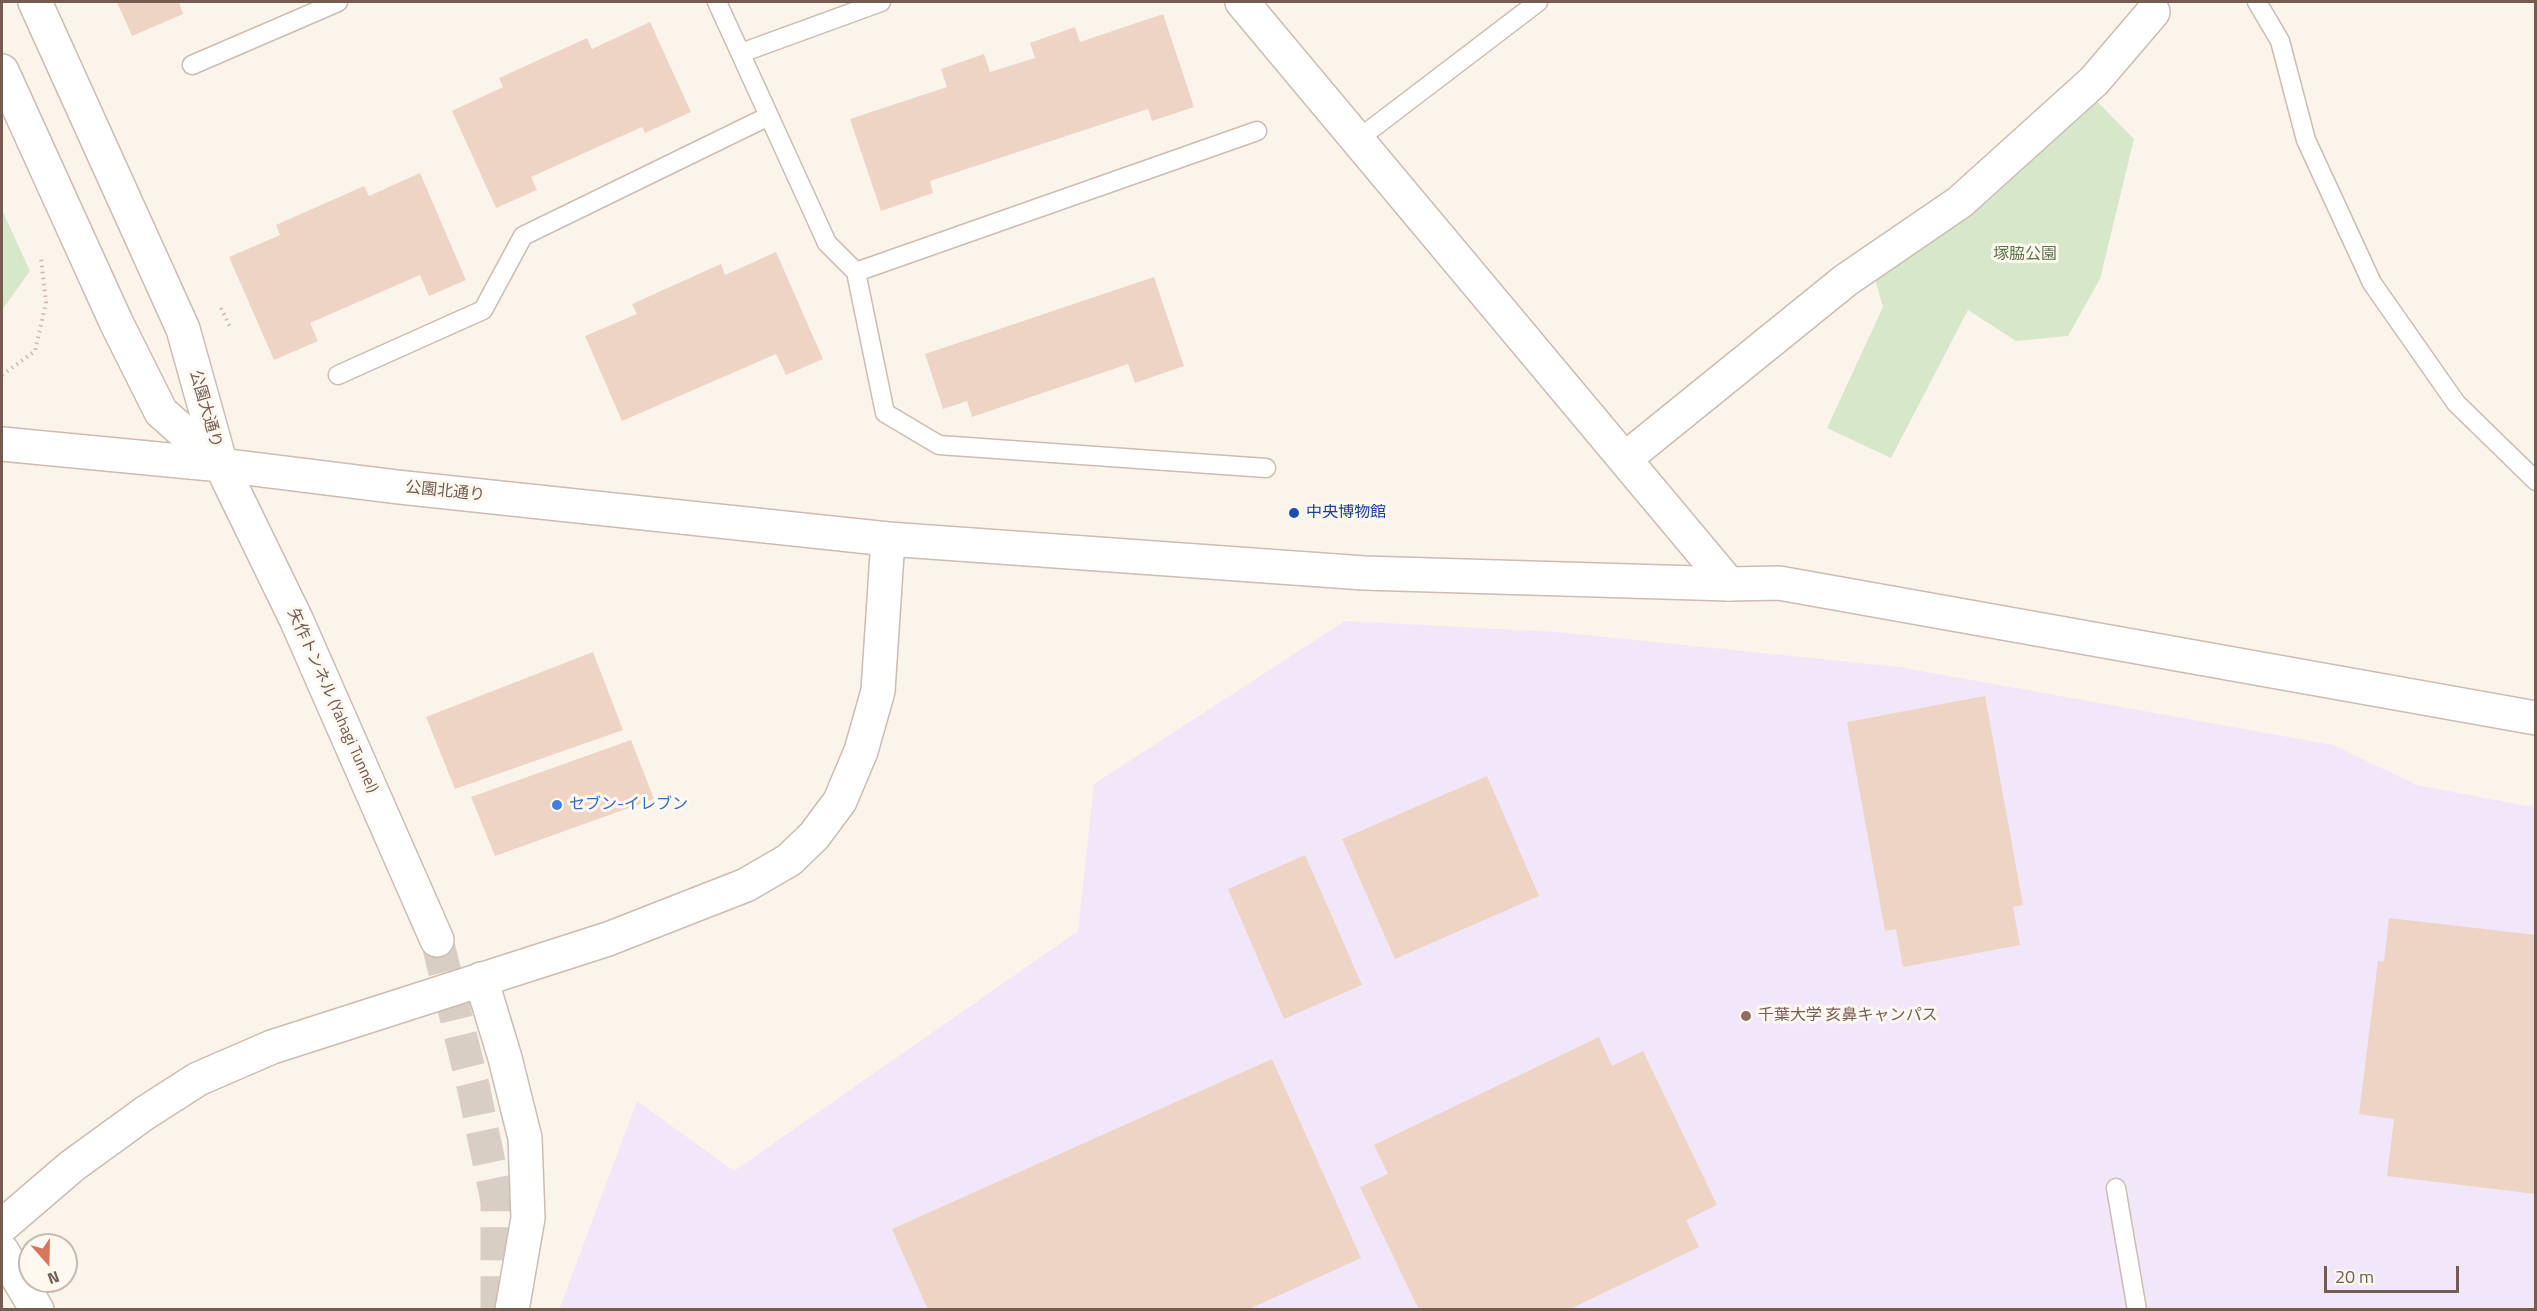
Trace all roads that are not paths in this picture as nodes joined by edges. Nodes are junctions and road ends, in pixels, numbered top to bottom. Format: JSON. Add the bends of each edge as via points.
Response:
{"nodes":[{"id":1,"x":35,"y":2,"type":"edge"},
{"id":2,"x":338,"y":2,"type":"edge"},
{"id":3,"x":717,"y":2,"type":"edge"},
{"id":4,"x":881,"y":2,"type":"edge"},
{"id":5,"x":1242,"y":2,"type":"edge"},
{"id":6,"x":1538,"y":2,"type":"edge"},
{"id":7,"x":2257,"y":2,"type":"edge"},
{"id":8,"x":2157,"y":7,"type":"edge"},
{"id":9,"x":741,"y":53,"type":"junction"},
{"id":10,"x":192,"y":65,"type":"dead end"},
{"id":11,"x":2,"y":70,"type":"edge"},
{"id":12,"x":769,"y":116,"type":"junction"},
{"id":13,"x":1257,"y":131,"type":"dead end"},
{"id":14,"x":1357,"y":140,"type":"junction"},
{"id":15,"x":856,"y":272,"type":"junction"},
{"id":16,"x":338,"y":375,"type":"dead end"},
{"id":17,"x":2,"y":444,"type":"edge"},
{"id":18,"x":1626,"y":458,"type":"junction"},
{"id":19,"x":221,"y":465,"type":"junction"},
{"id":20,"x":1266,"y":468,"type":"dead end"},
{"id":21,"x":2535,"y":481,"type":"edge"},
{"id":22,"x":888,"y":539,"type":"junction"},
{"id":23,"x":1729,"y":584,"type":"junction"},
{"id":24,"x":2535,"y":718,"type":"edge"},
{"id":25,"x":437,"y":940,"type":"tunnel mouth"},
{"id":26,"x":481,"y":979,"type":"junction"},
{"id":27,"x":2116,"y":1188,"type":"dead end"},
{"id":28,"x":2,"y":1226,"type":"edge"},
{"id":29,"x":2,"y":1251,"type":"edge"},
{"id":30,"x":37,"y":1310,"type":"edge"},
{"id":31,"x":512,"y":1310,"type":"edge"},
{"id":32,"x":2137,"y":1310,"type":"edge"}],
"edges":[{"from":1,"to":19,"type":"street","name":"公園大通り","via":[[183,329]]},
{"from":2,"to":10,"type":"lane"},
{"from":3,"to":9,"type":"lane"},
{"from":4,"to":9,"type":"lane"},
{"from":5,"to":14,"type":"street"},
{"from":6,"to":14,"type":"lane"},
{"from":7,"to":21,"type":"lane","via":[[2280,41],[2306,140],[2372,283],[2456,403]]},
{"from":8,"to":18,"type":"street","via":[[2094,81],[1960,201],[1846,280]]},
{"from":9,"to":12,"type":"lane"},
{"from":11,"to":19,"type":"street","name":"公園大通り","via":[[161,412]]},
{"from":12,"to":15,"type":"lane","via":[[827,243]]},
{"from":12,"to":16,"type":"lane","via":[[523,236],[483,310]]},
{"from":13,"to":15,"type":"lane"},
{"from":14,"to":18,"type":"street"},
{"from":15,"to":20,"type":"lane","via":[[885,413],[939,445]]},
{"from":17,"to":19,"type":"street","name":"公園北通り"},
{"from":18,"to":23,"type":"street"},
{"from":19,"to":22,"type":"street","name":"公園北通り"},
{"from":19,"to":25,"type":"street","name":"矢作トンネル (Yahagi Tunnel)","via":[[296,619]]},
{"from":22,"to":23,"type":"street","name":"公園北通り","via":[[1365,573]]},
{"from":22,"to":26,"type":"street","via":[[878,691],[861,751],[840,801],[814,836],[789,860],[746,885],[608,939]]},
{"from":23,"to":24,"type":"street","name":"公園北通り","via":[[1779,583]]},
{"from":26,"to":28,"type":"street","via":[[272,1047],[198,1079],[72,1166]]},
{"from":26,"to":31,"type":"street","via":[[525,1138],[528,1218]]},
{"from":27,"to":32,"type":"lane"},
{"from":29,"to":30,"type":"street"}]}
